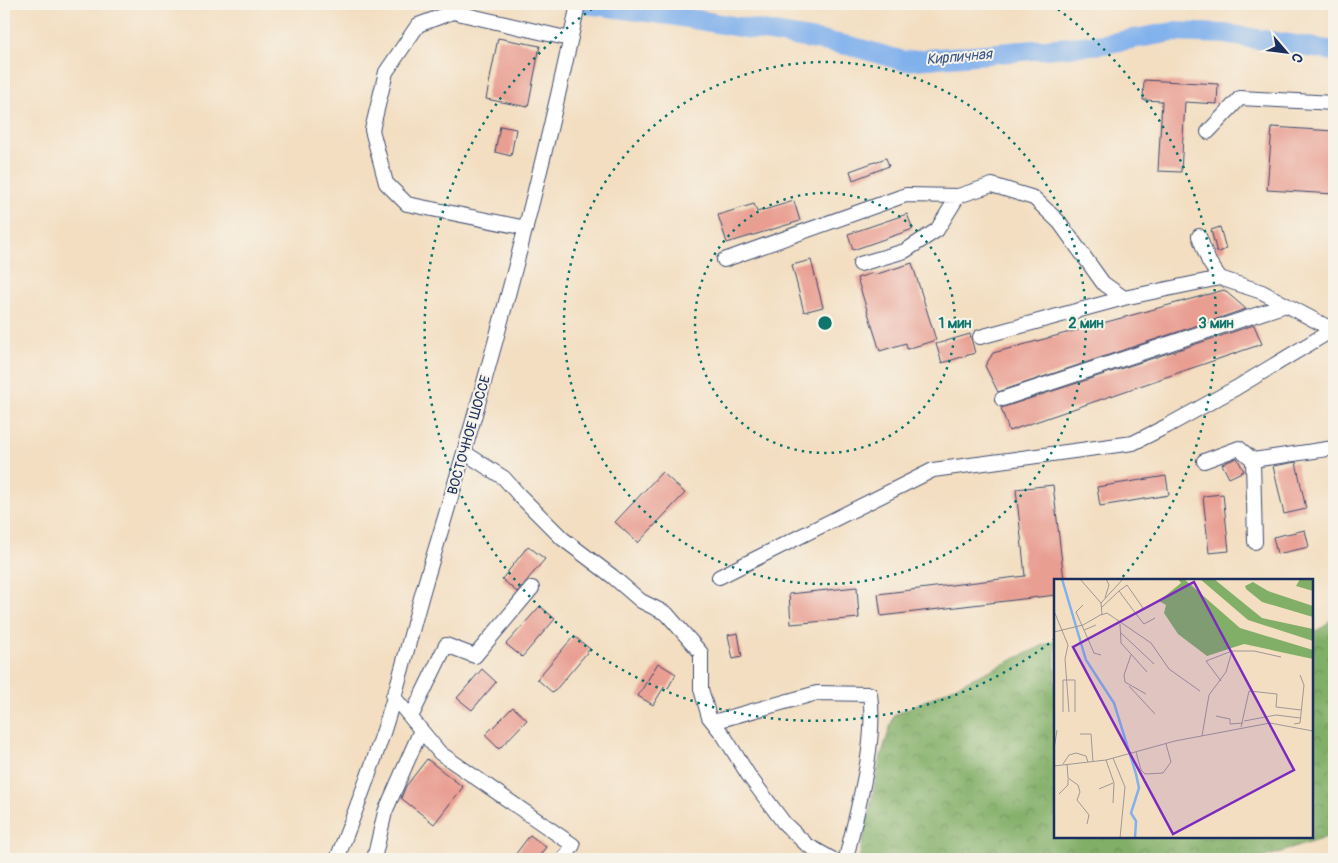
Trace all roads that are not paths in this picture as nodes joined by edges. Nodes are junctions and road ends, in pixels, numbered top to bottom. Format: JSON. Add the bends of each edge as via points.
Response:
{"nodes":[{"id":1,"x":578,"y":4,"type":"edge"},
{"id":2,"x":570,"y":39,"type":"junction"},
{"id":3,"x":1334,"y":103,"type":"edge"},
{"id":4,"x":1208,"y":132,"type":"dead end"},
{"id":5,"x":958,"y":196,"type":"junction"},
{"id":6,"x":526,"y":228,"type":"junction"},
{"id":7,"x":1199,"y":236,"type":"dead end"},
{"id":8,"x":724,"y":260,"type":"dead end"},
{"id":9,"x":860,"y":264,"type":"dead end"},
{"id":10,"x":1220,"y":278,"type":"junction"},
{"id":11,"x":1124,"y":298,"type":"junction"},
{"id":12,"x":1286,"y":305,"type":"junction"},
{"id":13,"x":1333,"y":330,"type":"edge"},
{"id":14,"x":980,"y":337,"type":"dead end"},
{"id":15,"x":1002,"y":399,"type":"dead end"},
{"id":16,"x":1334,"y":448,"type":"edge"},
{"id":17,"x":465,"y":453,"type":"junction"},
{"id":18,"x":1254,"y":460,"type":"junction"},
{"id":19,"x":1204,"y":461,"type":"dead end"},
{"id":20,"x":1255,"y":542,"type":"dead end"},
{"id":21,"x":719,"y":577,"type":"dead end"},
{"id":22,"x":532,"y":588,"type":"dead end"},
{"id":23,"x":393,"y":696,"type":"junction"},
{"id":24,"x":411,"y":717,"type":"junction"},
{"id":25,"x":713,"y":722,"type":"junction"},
{"id":26,"x":421,"y":730,"type":"junction"},
{"id":27,"x":337,"y":859,"type":"edge"},
{"id":28,"x":374,"y":859,"type":"edge"},
{"id":29,"x":564,"y":859,"type":"edge"},
{"id":30,"x":832,"y":859,"type":"edge"},
{"id":31,"x":846,"y":859,"type":"edge"}],
"edges":[{"from":1,"to":2,"type":"street","name":"ВОСТОЧНОЕ ШОССЕ"},
{"from":2,"to":6,"type":"street","name":"ВОСТОЧНОЕ ШОССЕ"},
{"from":2,"to":6,"type":"street","via":[[453,12],[418,25],[386,72],[372,130],[386,184],[407,204]]},
{"from":3,"to":4,"type":"street","via":[[1240,98]]},
{"from":5,"to":8,"type":"street","via":[[906,195]]},
{"from":5,"to":9,"type":"street","via":[[937,230],[905,251]]},
{"from":5,"to":11,"type":"street","via":[[992,185],[1034,198],[1060,223],[1103,282]]},
{"from":6,"to":17,"type":"street","name":"ВОСТОЧНОЕ ШОССЕ"},
{"from":7,"to":10,"type":"street","via":[[1209,262]]},
{"from":10,"to":11,"type":"street"},
{"from":10,"to":12,"type":"street","via":[[1262,292]]},
{"from":11,"to":14,"type":"street"},
{"from":12,"to":13,"type":"street"},
{"from":12,"to":15,"type":"street"},
{"from":13,"to":21,"type":"street","via":[[1236,388],[1133,443],[933,470]]},
{"from":16,"to":18,"type":"street"},
{"from":17,"to":23,"type":"street","name":"ВОСТОЧНОЕ ШОССЕ"},
{"from":17,"to":25,"type":"street","via":[[504,478],[563,539],[641,601],[667,614],[701,653],[702,689]]},
{"from":18,"to":19,"type":"street","via":[[1240,448]]},
{"from":18,"to":20,"type":"street"},
{"from":22,"to":24,"type":"street","via":[[475,656],[446,645]]},
{"from":23,"to":24,"type":"street"},
{"from":23,"to":27,"type":"street","name":"ВОСТОЧНОЕ ШОССЕ"},
{"from":24,"to":26,"type":"street"},
{"from":25,"to":30,"type":"street","via":[[784,823],[807,845]]},
{"from":25,"to":31,"type":"street","via":[[817,692],[870,694],[871,736]]},
{"from":26,"to":28,"type":"street","via":[[385,812]]},
{"from":26,"to":29,"type":"street","via":[[440,753],[573,845]]}]}
